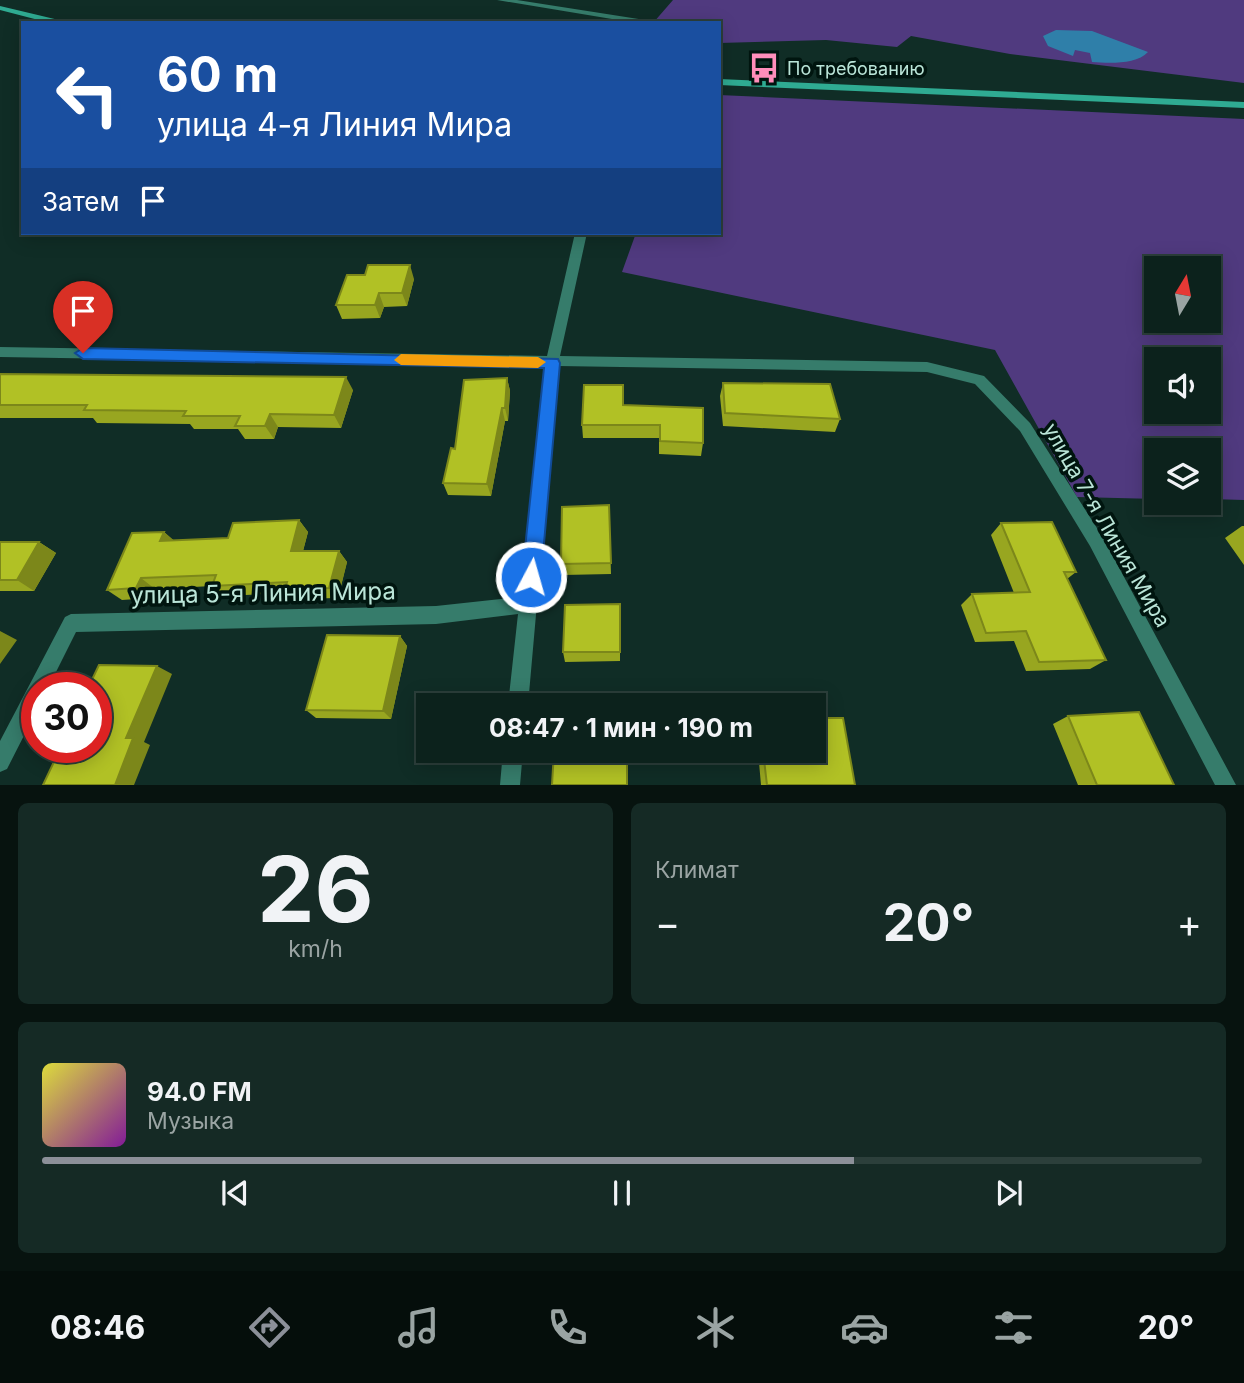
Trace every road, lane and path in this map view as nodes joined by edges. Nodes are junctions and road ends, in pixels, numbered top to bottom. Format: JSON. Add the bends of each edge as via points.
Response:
{"nodes":[{"id":1,"x":501,"y":0,"type":"edge"},
{"id":2,"x":0,"y":8,"type":"edge"},
{"id":3,"x":53,"y":21,"type":"edge"},
{"id":4,"x":641,"y":21,"type":"edge"},
{"id":5,"x":721,"y":82,"type":"edge"},
{"id":6,"x":1244,"y":106,"type":"edge"},
{"id":7,"x":581,"y":235,"type":"edge"},
{"id":8,"x":0,"y":352,"type":"edge"},
{"id":9,"x":552,"y":363,"type":"junction"},
{"id":10,"x":529,"y":604,"type":"junction"},
{"id":11,"x":46,"y":672,"type":"edge"},
{"id":12,"x":519,"y":693,"type":"edge"},
{"id":13,"x":21,"y":721,"type":"edge"},
{"id":14,"x":0,"y":762,"type":"edge"},
{"id":15,"x":512,"y":763,"type":"edge"},
{"id":16,"x":510,"y":785,"type":"edge"},
{"id":17,"x":1226,"y":785,"type":"edge"}],
"edges":[{"from":1,"to":4,"type":"street"},
{"from":2,"to":3,"type":"main road"},
{"from":5,"to":6,"type":"main road"},
{"from":7,"to":9,"type":"street"},
{"from":8,"to":9,"type":"street","name":"улица 7-я Линия Мира"},
{"from":9,"to":10,"type":"street"},
{"from":9,"to":17,"type":"street","name":"улица 7-я Линия Мира","via":[[927,367],[979,380],[1025,427],[1096,541]]},
{"from":10,"to":11,"type":"street","name":"улица 5-я Линия Мира","via":[[436,615],[71,623]]},
{"from":10,"to":12,"type":"street"},
{"from":13,"to":14,"type":"street","name":"улица 5-я Линия Мира"},
{"from":15,"to":16,"type":"street"}]}
